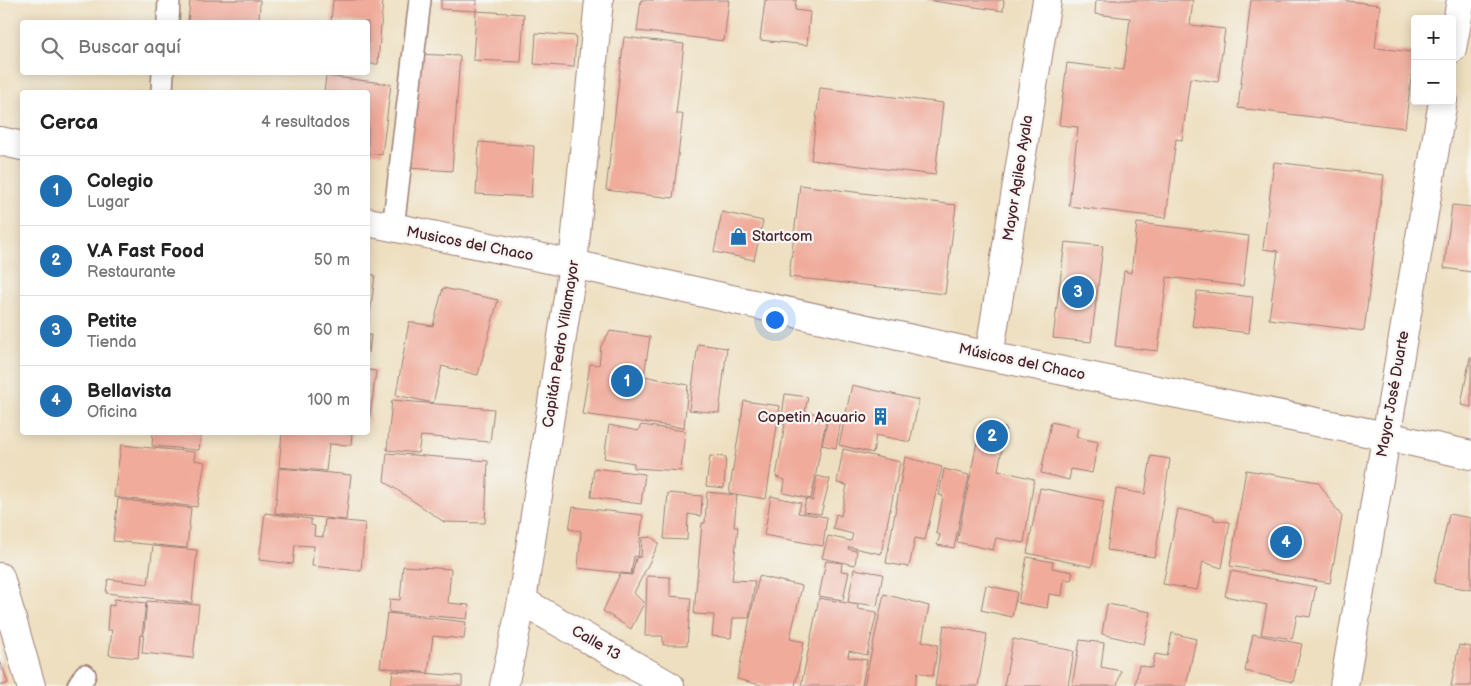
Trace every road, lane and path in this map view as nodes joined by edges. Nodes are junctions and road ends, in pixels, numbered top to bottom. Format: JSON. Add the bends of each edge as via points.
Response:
{"nodes":[{"id":1,"x":169,"y":0,"type":"edge"},
{"id":2,"x":420,"y":0,"type":"edge"},
{"id":3,"x":599,"y":0,"type":"edge"},
{"id":4,"x":1047,"y":0,"type":"edge"},
{"id":5,"x":1461,"y":0,"type":"edge"},
{"id":6,"x":168,"y":20,"type":"edge"},
{"id":7,"x":1456,"y":27,"type":"edge"},
{"id":8,"x":164,"y":75,"type":"edge"},
{"id":9,"x":162,"y":90,"type":"edge"},
{"id":10,"x":1442,"y":105,"type":"edge"},
{"id":11,"x":0,"y":141,"type":"edge"},
{"id":12,"x":20,"y":146,"type":"edge"},
{"id":13,"x":380,"y":225,"type":"edge"},
{"id":14,"x":573,"y":264,"type":"junction"},
{"id":15,"x":990,"y":356,"type":"junction"},
{"id":16,"x":1386,"y":436,"type":"junction"},
{"id":17,"x":1471,"y":455,"type":"edge"},
{"id":18,"x":0,"y":577,"type":"edge"},
{"id":19,"x":522,"y":601,"type":"junction"},
{"id":20,"x":31,"y":686,"type":"edge"},
{"id":21,"x":504,"y":686,"type":"edge"},
{"id":22,"x":670,"y":686,"type":"edge"},
{"id":23,"x":1344,"y":686,"type":"edge"}],
"edges":[{"from":1,"to":6,"type":"lane"},
{"from":2,"to":13,"type":"lane"},
{"from":3,"to":14,"type":"street","name":"Capitán Pedro Villamayor"},
{"from":4,"to":15,"type":"street","name":"Mayor Agileo Ayala"},
{"from":5,"to":7,"type":"street"},
{"from":8,"to":9,"type":"lane"},
{"from":10,"to":16,"type":"street","name":"Mayor José Duarte"},
{"from":11,"to":12,"type":"street"},
{"from":13,"to":14,"type":"street","name":"Musicos del Chaco"},
{"from":14,"to":15,"type":"street","name":"Músicos del Chaco"},
{"from":14,"to":19,"type":"street","name":"Capitán Pedro Villamayor"},
{"from":15,"to":16,"type":"street","name":"Músicos del Chaco"},
{"from":16,"to":17,"type":"street","name":"Músicos del Chaco"},
{"from":16,"to":23,"type":"street","name":"Mayor José Duarte"},
{"from":18,"to":20,"type":"street"},
{"from":19,"to":21,"type":"street","name":"Capitán Pedro Villamayor"},
{"from":19,"to":22,"type":"street","name":"Calle 13"}]}
